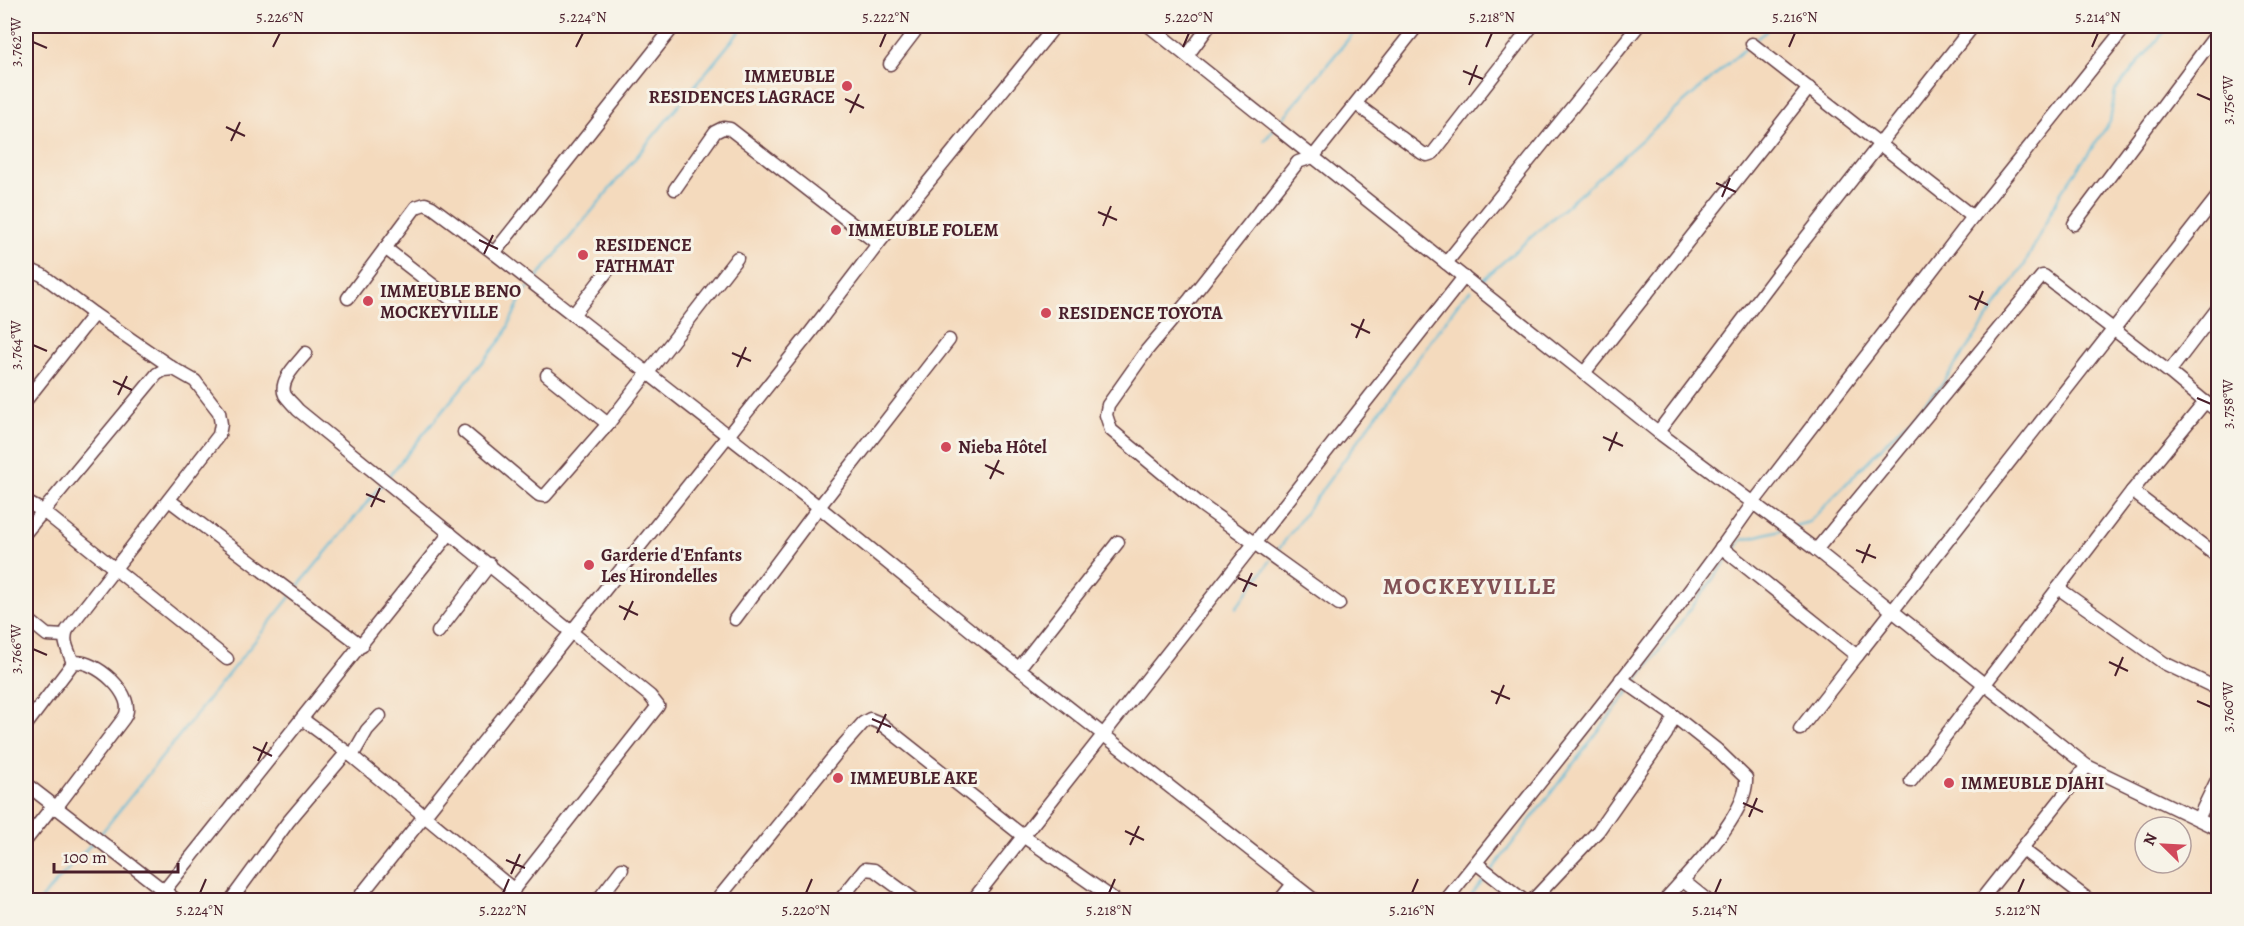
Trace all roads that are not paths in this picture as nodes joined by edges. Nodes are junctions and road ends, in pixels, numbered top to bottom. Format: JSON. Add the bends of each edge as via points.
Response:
{"nodes":[{"id":1,"x":674,"y":26,"type":"edge"},
{"id":2,"x":919,"y":26,"type":"edge"},
{"id":3,"x":1055,"y":26,"type":"edge"},
{"id":4,"x":1149,"y":26,"type":"edge"},
{"id":5,"x":1209,"y":26,"type":"edge"},
{"id":6,"x":1418,"y":26,"type":"edge"},
{"id":7,"x":1532,"y":26,"type":"edge"},
{"id":8,"x":1638,"y":26,"type":"edge"},
{"id":9,"x":1973,"y":26,"type":"edge"},
{"id":10,"x":2126,"y":26,"type":"edge"},
{"id":11,"x":2218,"y":32,"type":"edge"},
{"id":12,"x":1752,"y":44,"type":"dead end"},
{"id":13,"x":1187,"y":56,"type":"junction"},
{"id":14,"x":890,"y":64,"type":"dead end"},
{"id":15,"x":1809,"y":88,"type":"junction"},
{"id":16,"x":1356,"y":104,"type":"junction"},
{"id":17,"x":1880,"y":144,"type":"junction"},
{"id":18,"x":1314,"y":157,"type":"junction"},
{"id":19,"x":675,"y":189,"type":"dead end"},
{"id":20,"x":2218,"y":196,"type":"edge"},
{"id":21,"x":1973,"y":217,"type":"junction"},
{"id":22,"x":2074,"y":224,"type":"dead end"},
{"id":23,"x":878,"y":244,"type":"junction"},
{"id":24,"x":385,"y":248,"type":"junction"},
{"id":25,"x":494,"y":253,"type":"junction"},
{"id":26,"x":737,"y":258,"type":"dead end"},
{"id":27,"x":1446,"y":263,"type":"junction"},
{"id":28,"x":612,"y":265,"type":"dead end"},
{"id":29,"x":26,"y":268,"type":"edge"},
{"id":30,"x":1464,"y":277,"type":"junction"},
{"id":31,"x":348,"y":298,"type":"dead end"},
{"id":32,"x":456,"y":303,"type":"dead end"},
{"id":33,"x":2218,"y":308,"type":"edge"},
{"id":34,"x":94,"y":314,"type":"junction"},
{"id":35,"x":573,"y":315,"type":"junction"},
{"id":36,"x":2113,"y":330,"type":"junction"},
{"id":37,"x":949,"y":340,"type":"dead end"},
{"id":38,"x":306,"y":353,"type":"dead end"},
{"id":39,"x":174,"y":369,"type":"junction"},
{"id":40,"x":2169,"y":372,"type":"junction"},
{"id":41,"x":648,"y":373,"type":"junction"},
{"id":42,"x":1584,"y":373,"type":"junction"},
{"id":43,"x":547,"y":375,"type":"dead end"},
{"id":44,"x":26,"y":399,"type":"edge"},
{"id":45,"x":2205,"y":402,"type":"junction"},
{"id":46,"x":2218,"y":411,"type":"edge"},
{"id":47,"x":608,"y":424,"type":"junction"},
{"id":48,"x":464,"y":432,"type":"dead end"},
{"id":49,"x":1658,"y":432,"type":"junction"},
{"id":50,"x":727,"y":436,"type":"junction"},
{"id":51,"x":2132,"y":491,"type":"junction"},
{"id":52,"x":169,"y":500,"type":"junction"},
{"id":53,"x":26,"y":502,"type":"edge"},
{"id":54,"x":1753,"y":503,"type":"junction"},
{"id":55,"x":819,"y":507,"type":"junction"},
{"id":56,"x":43,"y":511,"type":"junction"},
{"id":57,"x":26,"y":532,"type":"edge"},
{"id":58,"x":450,"y":533,"type":"junction"},
{"id":59,"x":1118,"y":542,"type":"dead end"},
{"id":60,"x":1254,"y":544,"type":"junction"},
{"id":61,"x":1721,"y":547,"type":"junction"},
{"id":62,"x":1816,"y":550,"type":"junction"},
{"id":63,"x":2218,"y":557,"type":"edge"},
{"id":64,"x":490,"y":564,"type":"junction"},
{"id":65,"x":113,"y":569,"type":"junction"},
{"id":66,"x":2058,"y":588,"type":"junction"},
{"id":67,"x":1339,"y":604,"type":"dead end"},
{"id":68,"x":1893,"y":612,"type":"junction"},
{"id":69,"x":26,"y":618,"type":"edge"},
{"id":70,"x":735,"y":619,"type":"dead end"},
{"id":71,"x":438,"y":632,"type":"dead end"},
{"id":72,"x":570,"y":632,"type":"junction"},
{"id":73,"x":64,"y":636,"type":"junction"},
{"id":74,"x":362,"y":646,"type":"junction"},
{"id":75,"x":1857,"y":656,"type":"junction"},
{"id":76,"x":227,"y":659,"type":"dead end"},
{"id":77,"x":73,"y":663,"type":"junction"},
{"id":78,"x":1019,"y":668,"type":"junction"},
{"id":79,"x":1621,"y":679,"type":"junction"},
{"id":80,"x":1985,"y":685,"type":"junction"},
{"id":81,"x":2218,"y":689,"type":"edge"},
{"id":82,"x":380,"y":716,"type":"dead end"},
{"id":83,"x":1674,"y":716,"type":"junction"},
{"id":84,"x":302,"y":718,"type":"junction"},
{"id":85,"x":26,"y":725,"type":"edge"},
{"id":86,"x":1800,"y":729,"type":"dead end"},
{"id":87,"x":1103,"y":735,"type":"junction"},
{"id":88,"x":350,"y":754,"type":"junction"},
{"id":89,"x":2086,"y":766,"type":"junction"},
{"id":90,"x":2218,"y":778,"type":"edge"},
{"id":91,"x":1911,"y":781,"type":"dead end"},
{"id":92,"x":26,"y":784,"type":"edge"},
{"id":93,"x":53,"y":808,"type":"junction"},
{"id":94,"x":424,"y":815,"type":"junction"},
{"id":95,"x":2198,"y":819,"type":"junction"},
{"id":96,"x":2218,"y":829,"type":"edge"},
{"id":97,"x":1023,"y":836,"type":"junction"},
{"id":98,"x":26,"y":840,"type":"edge"},
{"id":99,"x":2022,"y":849,"type":"junction"},
{"id":100,"x":1476,"y":863,"type":"junction"},
{"id":101,"x":622,"y":869,"type":"dead end"},
{"id":102,"x":1682,"y":880,"type":"junction"},
{"id":103,"x":1293,"y":884,"type":"junction"},
{"id":104,"x":514,"y":890,"type":"junction"},
{"id":105,"x":164,"y":891,"type":"junction"},
{"id":106,"x":176,"y":900,"type":"edge"},
{"id":107,"x":231,"y":900,"type":"edge"},
{"id":108,"x":357,"y":900,"type":"edge"},
{"id":109,"x":505,"y":900,"type":"edge"},
{"id":110,"x":598,"y":900,"type":"edge"},
{"id":111,"x":717,"y":900,"type":"edge"},
{"id":112,"x":840,"y":900,"type":"edge"},
{"id":113,"x":915,"y":900,"type":"edge"},
{"id":114,"x":973,"y":900,"type":"edge"},
{"id":115,"x":1115,"y":900,"type":"edge"},
{"id":116,"x":1280,"y":900,"type":"edge"},
{"id":117,"x":1314,"y":900,"type":"edge"},
{"id":118,"x":1446,"y":900,"type":"edge"},
{"id":119,"x":1522,"y":900,"type":"edge"},
{"id":120,"x":1533,"y":900,"type":"edge"},
{"id":121,"x":1665,"y":900,"type":"edge"},
{"id":122,"x":1707,"y":900,"type":"edge"},
{"id":123,"x":1981,"y":900,"type":"edge"},
{"id":124,"x":2089,"y":900,"type":"edge"}],
"edges":[{"from":1,"to":25,"type":"street"},
{"from":2,"to":14,"type":"street"},
{"from":3,"to":23,"type":"street"},
{"from":4,"to":13,"type":"street"},
{"from":5,"to":13,"type":"street"},
{"from":6,"to":16,"type":"street"},
{"from":7,"to":16,"type":"street","via":[[1433,153],[1422,153]]},
{"from":8,"to":27,"type":"street"},
{"from":9,"to":17,"type":"street"},
{"from":10,"to":21,"type":"street"},
{"from":11,"to":22,"type":"street"},
{"from":12,"to":15,"type":"street"},
{"from":13,"to":18,"type":"street"},
{"from":15,"to":17,"type":"street"},
{"from":15,"to":42,"type":"street"},
{"from":16,"to":18,"type":"street"},
{"from":17,"to":21,"type":"street"},
{"from":17,"to":49,"type":"street"},
{"from":18,"to":27,"type":"street"},
{"from":18,"to":60,"type":"street","via":[[1298,162],[1147,350],[1108,405],[1106,415],[1111,430]]},
{"from":19,"to":23,"type":"street","via":[[715,132],[730,129]]},
{"from":20,"to":36,"type":"street"},
{"from":21,"to":54,"type":"street"},
{"from":23,"to":50,"type":"street"},
{"from":24,"to":25,"type":"street","via":[[416,207],[425,204]]},
{"from":24,"to":31,"type":"street"},
{"from":24,"to":32,"type":"street"},
{"from":25,"to":35,"type":"street"},
{"from":26,"to":41,"type":"street"},
{"from":27,"to":30,"type":"street"},
{"from":28,"to":35,"type":"street"},
{"from":29,"to":34,"type":"street","via":[[42,275]]},
{"from":30,"to":42,"type":"street"},
{"from":30,"to":60,"type":"street"},
{"from":33,"to":40,"type":"street"},
{"from":34,"to":39,"type":"street"},
{"from":34,"to":44,"type":"street"},
{"from":35,"to":41,"type":"street"},
{"from":36,"to":40,"type":"street"},
{"from":36,"to":62,"type":"street","via":[[2042,276]]},
{"from":36,"to":68,"type":"street"},
{"from":37,"to":55,"type":"street"},
{"from":38,"to":58,"type":"street","via":[[288,376],[283,386],[285,394],[298,410]]},
{"from":39,"to":52,"type":"street","via":[[195,381],[219,412],[221,424],[219,435]]},
{"from":39,"to":56,"type":"street","via":[[157,374]]},
{"from":40,"to":45,"type":"street"},
{"from":41,"to":47,"type":"street"},
{"from":41,"to":50,"type":"street"},
{"from":42,"to":49,"type":"street"},
{"from":43,"to":47,"type":"street"},
{"from":45,"to":46,"type":"street"},
{"from":45,"to":51,"type":"street"},
{"from":47,"to":48,"type":"street","via":[[545,496]]},
{"from":49,"to":54,"type":"street"},
{"from":50,"to":55,"type":"street"},
{"from":50,"to":72,"type":"street"},
{"from":51,"to":63,"type":"street"},
{"from":51,"to":66,"type":"street"},
{"from":52,"to":65,"type":"street"},
{"from":52,"to":74,"type":"street"},
{"from":53,"to":56,"type":"street"},
{"from":54,"to":61,"type":"street"},
{"from":54,"to":62,"type":"street"},
{"from":55,"to":70,"type":"street"},
{"from":55,"to":78,"type":"street"},
{"from":56,"to":57,"type":"street"},
{"from":56,"to":65,"type":"street"},
{"from":58,"to":64,"type":"street"},
{"from":58,"to":74,"type":"street"},
{"from":59,"to":78,"type":"street"},
{"from":60,"to":67,"type":"street"},
{"from":60,"to":87,"type":"street"},
{"from":61,"to":75,"type":"street"},
{"from":61,"to":79,"type":"street"},
{"from":62,"to":68,"type":"street"},
{"from":64,"to":71,"type":"street"},
{"from":64,"to":72,"type":"street"},
{"from":65,"to":73,"type":"street"},
{"from":65,"to":76,"type":"street"},
{"from":66,"to":80,"type":"street"},
{"from":66,"to":81,"type":"street","via":[[2164,663]]},
{"from":68,"to":75,"type":"street"},
{"from":68,"to":80,"type":"street"},
{"from":69,"to":73,"type":"street","via":[[47,635]]},
{"from":72,"to":94,"type":"street"},
{"from":72,"to":104,"type":"street","via":[[658,706]]},
{"from":73,"to":77,"type":"street"},
{"from":74,"to":84,"type":"street"},
{"from":75,"to":86,"type":"street"},
{"from":77,"to":85,"type":"street"},
{"from":77,"to":93,"type":"street","via":[[87,662],[105,674],[129,706],[128,713]]},
{"from":78,"to":87,"type":"street"},
{"from":79,"to":83,"type":"street"},
{"from":79,"to":100,"type":"street"},
{"from":80,"to":89,"type":"street"},
{"from":80,"to":91,"type":"street"},
{"from":82,"to":88,"type":"street"},
{"from":83,"to":102,"type":"street","via":[[1746,778],[1736,810],[1716,842]]},
{"from":83,"to":120,"type":"street","via":[[1666,734],[1598,831]]},
{"from":84,"to":88,"type":"street"},
{"from":84,"to":105,"type":"street"},
{"from":87,"to":97,"type":"street"},
{"from":87,"to":103,"type":"street"},
{"from":88,"to":94,"type":"street"},
{"from":88,"to":107,"type":"street","via":[[288,822]]},
{"from":89,"to":95,"type":"street"},
{"from":89,"to":99,"type":"street"},
{"from":90,"to":95,"type":"street"},
{"from":92,"to":93,"type":"street"},
{"from":93,"to":98,"type":"street"},
{"from":93,"to":105,"type":"street"},
{"from":94,"to":104,"type":"street"},
{"from":94,"to":108,"type":"street"},
{"from":95,"to":96,"type":"street"},
{"from":97,"to":111,"type":"street","via":[[870,719],[840,749]]},
{"from":97,"to":114,"type":"street"},
{"from":97,"to":115,"type":"street"},
{"from":99,"to":123,"type":"street"},
{"from":99,"to":124,"type":"street"},
{"from":100,"to":118,"type":"street"},
{"from":100,"to":119,"type":"street"},
{"from":101,"to":110,"type":"street"},
{"from":102,"to":121,"type":"street"},
{"from":102,"to":122,"type":"street"},
{"from":103,"to":116,"type":"street"},
{"from":103,"to":117,"type":"street"},
{"from":104,"to":109,"type":"street"},
{"from":105,"to":106,"type":"street"},
{"from":112,"to":113,"type":"street","via":[[869,868]]}]}
